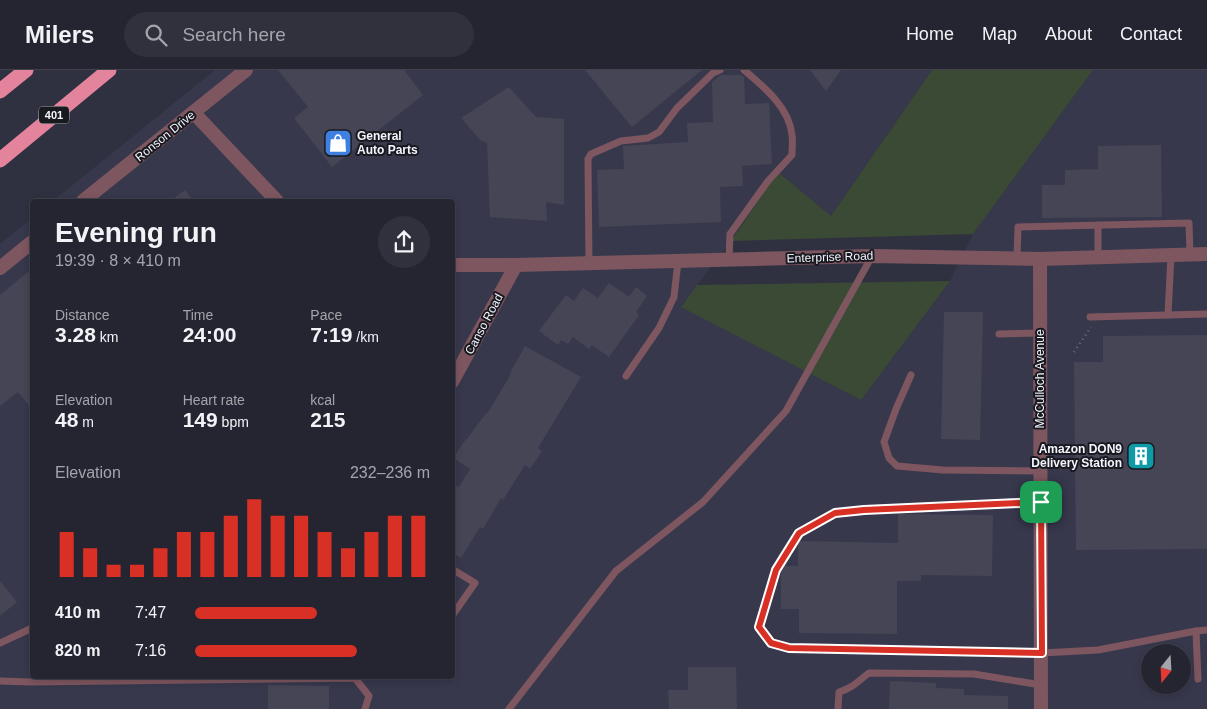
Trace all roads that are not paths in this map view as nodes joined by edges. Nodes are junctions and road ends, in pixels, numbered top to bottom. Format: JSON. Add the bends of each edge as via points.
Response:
{"nodes":[{"id":1,"x":26,"y":70,"type":"edge"},
{"id":2,"x":109,"y":70,"type":"edge"},
{"id":3,"x":246,"y":70,"type":"edge"},
{"id":4,"x":720,"y":70,"type":"edge"},
{"id":5,"x":744,"y":70,"type":"edge"},
{"id":6,"x":0,"y":91,"type":"edge"},
{"id":7,"x":194,"y":112,"type":"junction"},
{"id":8,"x":0,"y":160,"type":"edge"},
{"id":9,"x":86,"y":199,"type":"edge"},
{"id":10,"x":275,"y":199,"type":"edge"},
{"id":11,"x":1098,"y":226,"type":"junction"},
{"id":12,"x":30,"y":244,"type":"edge"},
{"id":13,"x":1207,"y":254,"type":"edge"},
{"id":14,"x":1190,"y":255,"type":"junction"},
{"id":15,"x":872,"y":256,"type":"junction"},
{"id":16,"x":1171,"y":256,"type":"junction"},
{"id":17,"x":1098,"y":257,"type":"junction"},
{"id":18,"x":1017,"y":258,"type":"junction"},
{"id":19,"x":1040,"y":259,"type":"junction"},
{"id":20,"x":729,"y":260,"type":"junction"},
{"id":21,"x":678,"y":261,"type":"junction"},
{"id":22,"x":589,"y":263,"type":"junction"},
{"id":23,"x":455,"y":265,"type":"edge"},
{"id":24,"x":516,"y":265,"type":"junction"},
{"id":25,"x":0,"y":268,"type":"edge"},
{"id":26,"x":1207,"y":314,"type":"edge"},
{"id":27,"x":1168,"y":315,"type":"junction"},
{"id":28,"x":1090,"y":317,"type":"dead end"},
{"id":29,"x":1040,"y":333,"type":"junction"},
{"id":30,"x":999,"y":334,"type":"dead end"},
{"id":31,"x":911,"y":374,"type":"dead end"},
{"id":32,"x":626,"y":376,"type":"dead end"},
{"id":33,"x":455,"y":377,"type":"edge"},
{"id":34,"x":1041,"y":470,"type":"junction"},
{"id":35,"x":1041,"y":502,"type":"junction"},
{"id":36,"x":455,"y":571,"type":"edge"},
{"id":37,"x":455,"y":612,"type":"edge"},
{"id":38,"x":30,"y":629,"type":"edge"},
{"id":39,"x":1207,"y":630,"type":"edge"},
{"id":40,"x":1196,"y":631,"type":"junction"},
{"id":41,"x":0,"y":643,"type":"edge"},
{"id":42,"x":1042,"y":653,"type":"junction"},
{"id":43,"x":151,"y":679,"type":"edge"},
{"id":44,"x":356,"y":679,"type":"edge"},
{"id":45,"x":1198,"y":679,"type":"dead end"},
{"id":46,"x":0,"y":680,"type":"edge"},
{"id":47,"x":1041,"y":685,"type":"junction"},
{"id":48,"x":365,"y":709,"type":"edge"},
{"id":49,"x":509,"y":709,"type":"edge"},
{"id":50,"x":838,"y":709,"type":"edge"},
{"id":51,"x":1041,"y":709,"type":"edge"}],
"edges":[{"from":1,"to":6,"type":"highway"},
{"from":2,"to":8,"type":"highway","number":"401"},
{"from":3,"to":7,"type":"street","name":"Ronson Drive"},
{"from":4,"to":22,"type":"lane","via":[[677,108],[659,132],[648,138],[621,141],[588,159]]},
{"from":5,"to":20,"type":"lane","via":[[768,90],[788,117],[792,155],[768,181],[730,234]]},
{"from":7,"to":9,"type":"street","name":"Ronson Drive"},
{"from":7,"to":10,"type":"street"},
{"from":11,"to":14,"type":"lane","via":[[1189,223]]},
{"from":11,"to":17,"type":"lane"},
{"from":11,"to":18,"type":"lane","via":[[1018,227]]},
{"from":12,"to":25,"type":"street"},
{"from":13,"to":14,"type":"street","name":"Enterprise Road"},
{"from":14,"to":16,"type":"street","name":"Enterprise Road"},
{"from":15,"to":18,"type":"street","name":"Enterprise Road"},
{"from":15,"to":20,"type":"street","name":"Enterprise Road"},
{"from":15,"to":49,"type":"lane","via":[[786,412],[703,502],[616,571]]},
{"from":16,"to":17,"type":"street","name":"Enterprise Road"},
{"from":16,"to":27,"type":"lane"},
{"from":17,"to":19,"type":"street","name":"Enterprise Road"},
{"from":18,"to":19,"type":"street","name":"Enterprise Road"},
{"from":19,"to":29,"type":"street","name":"McCulloch Avenue"},
{"from":20,"to":21,"type":"street","name":"Enterprise Road"},
{"from":21,"to":22,"type":"street","name":"Enterprise Road"},
{"from":21,"to":32,"type":"lane","via":[[674,297],[659,328]]},
{"from":22,"to":24,"type":"street","name":"Enterprise Road"},
{"from":23,"to":24,"type":"street","name":"Enterprise Road"},
{"from":24,"to":33,"type":"street","name":"Canso Road"},
{"from":26,"to":27,"type":"lane"},
{"from":27,"to":28,"type":"lane"},
{"from":29,"to":30,"type":"lane"},
{"from":29,"to":34,"type":"street","name":"McCulloch Avenue"},
{"from":31,"to":34,"type":"lane","via":[[884,442],[889,458],[897,466],[943,470]]},
{"from":34,"to":35,"type":"street","name":"McCulloch Avenue"},
{"from":35,"to":42,"type":"street","name":"McCulloch Avenue"},
{"from":35,"to":42,"type":"lane","via":[[835,513],[799,533],[776,570],[759,627],[771,643],[789,648]]},
{"from":36,"to":37,"type":"lane","via":[[475,584]]},
{"from":38,"to":41,"type":"lane"},
{"from":39,"to":40,"type":"lane"},
{"from":40,"to":42,"type":"lane","via":[[1098,650]]},
{"from":40,"to":45,"type":"lane"},
{"from":42,"to":47,"type":"street","name":"McCulloch Avenue"},
{"from":43,"to":46,"type":"lane"},
{"from":44,"to":48,"type":"lane","via":[[369,696]]},
{"from":47,"to":50,"type":"lane","via":[[974,674],[869,673],[849,690],[839,692]]},
{"from":47,"to":51,"type":"street","name":"McCulloch Avenue"}]}
